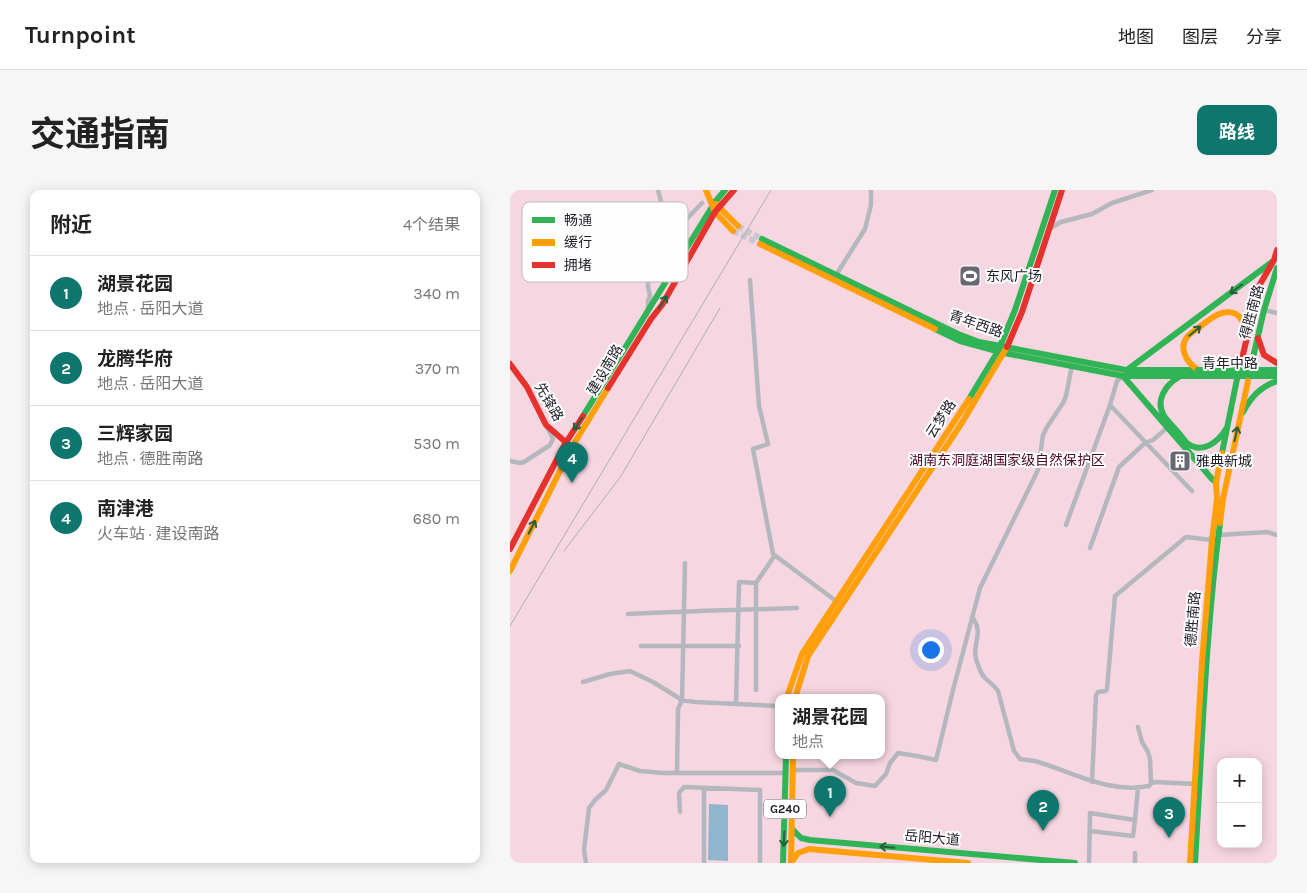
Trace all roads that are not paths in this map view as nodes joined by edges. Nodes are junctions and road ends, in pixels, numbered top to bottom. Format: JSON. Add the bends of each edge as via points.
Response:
{"nodes":[{"id":1,"x":725,"y":190,"type":"edge"},
{"id":2,"x":734,"y":190,"type":"edge"},
{"id":3,"x":870,"y":190,"type":"edge"},
{"id":4,"x":1055,"y":190,"type":"edge"},
{"id":5,"x":1062,"y":190,"type":"edge"},
{"id":6,"x":1152,"y":190,"type":"edge"},
{"id":7,"x":707,"y":193,"type":"edge"},
{"id":8,"x":702,"y":203,"type":"dead end"},
{"id":9,"x":715,"y":207,"type":"junction"},
{"id":10,"x":688,"y":218,"type":"edge"},
{"id":11,"x":736,"y":229,"type":"tunnel mouth"},
{"id":12,"x":1049,"y":229,"type":"junction"},
{"id":13,"x":688,"y":249,"type":"edge"},
{"id":14,"x":1277,"y":250,"type":"edge"},
{"id":15,"x":688,"y":257,"type":"edge"},
{"id":16,"x":1275,"y":260,"type":"junction"},
{"id":17,"x":1277,"y":268,"type":"edge"},
{"id":18,"x":836,"y":275,"type":"junction"},
{"id":19,"x":750,"y":280,"type":"dead end"},
{"id":20,"x":650,"y":282,"type":"edge"},
{"id":21,"x":667,"y":282,"type":"edge"},
{"id":22,"x":674,"y":282,"type":"edge"},
{"id":23,"x":1264,"y":310,"type":"junction"},
{"id":24,"x":648,"y":311,"type":"junction"},
{"id":25,"x":1277,"y":313,"type":"edge"},
{"id":26,"x":1248,"y":334,"type":"junction"},
{"id":27,"x":1258,"y":338,"type":"junction"},
{"id":28,"x":1002,"y":350,"type":"junction"},
{"id":29,"x":1252,"y":362,"type":"dead end"},
{"id":30,"x":1241,"y":363,"type":"dead end"},
{"id":31,"x":1277,"y":363,"type":"edge"},
{"id":32,"x":510,"y":364,"type":"edge"},
{"id":33,"x":1072,"y":365,"type":"junction"},
{"id":34,"x":1198,"y":370,"type":"junction"},
{"id":35,"x":1277,"y":370,"type":"edge"},
{"id":36,"x":1125,"y":373,"type":"junction"},
{"id":37,"x":1182,"y":376,"type":"junction"},
{"id":38,"x":1277,"y":376,"type":"edge"},
{"id":39,"x":1237,"y":379,"type":"dead end"},
{"id":40,"x":1248,"y":381,"type":"dead end"},
{"id":41,"x":1277,"y":381,"type":"edge"},
{"id":42,"x":1110,"y":405,"type":"junction"},
{"id":43,"x":1240,"y":418,"type":"junction"},
{"id":44,"x":1229,"y":424,"type":"junction"},
{"id":45,"x":546,"y":425,"type":"junction"},
{"id":46,"x":1167,"y":428,"type":"junction"},
{"id":47,"x":1145,"y":444,"type":"junction"},
{"id":48,"x":569,"y":445,"type":"junction"},
{"id":49,"x":510,"y":460,"type":"edge"},
{"id":50,"x":1216,"y":482,"type":"junction"},
{"id":51,"x":1192,"y":491,"type":"dead end"},
{"id":52,"x":1066,"y":525,"type":"dead end"},
{"id":53,"x":1218,"y":535,"type":"junction"},
{"id":54,"x":1277,"y":535,"type":"edge"},
{"id":55,"x":1212,"y":540,"type":"junction"},
{"id":56,"x":1090,"y":548,"type":"dead end"},
{"id":57,"x":510,"y":550,"type":"edge"},
{"id":58,"x":775,"y":555,"type":"junction"},
{"id":59,"x":685,"y":563,"type":"dead end"},
{"id":60,"x":510,"y":571,"type":"edge"},
{"id":61,"x":756,"y":583,"type":"junction"},
{"id":62,"x":836,"y":601,"type":"junction"},
{"id":63,"x":797,"y":608,"type":"dead end"},
{"id":64,"x":756,"y":610,"type":"junction"},
{"id":65,"x":684,"y":611,"type":"junction"},
{"id":66,"x":739,"y":611,"type":"junction"},
{"id":67,"x":628,"y":614,"type":"dead end"},
{"id":68,"x":972,"y":618,"type":"junction"},
{"id":69,"x":684,"y":645,"type":"junction"},
{"id":70,"x":641,"y":646,"type":"dead end"},
{"id":71,"x":739,"y":646,"type":"junction"},
{"id":72,"x":583,"y":682,"type":"dead end"},
{"id":73,"x":756,"y":690,"type":"dead end"},
{"id":74,"x":788,"y":694,"type":"edge"},
{"id":75,"x":795,"y":694,"type":"edge"},
{"id":76,"x":682,"y":700,"type":"junction"},
{"id":77,"x":736,"y":704,"type":"junction"},
{"id":78,"x":775,"y":706,"type":"edge"},
{"id":79,"x":1138,"y":727,"type":"dead end"},
{"id":80,"x":787,"y":759,"type":"edge"},
{"id":81,"x":792,"y":759,"type":"edge"},
{"id":82,"x":789,"y":772,"type":"junction"},
{"id":83,"x":677,"y":773,"type":"junction"},
{"id":84,"x":1092,"y":782,"type":"junction"},
{"id":85,"x":1151,"y":783,"type":"junction"},
{"id":86,"x":1195,"y":784,"type":"junction"},
{"id":87,"x":1138,"y":787,"type":"junction"},
{"id":88,"x":704,"y":788,"type":"junction"},
{"id":89,"x":680,"y":812,"type":"dead end"},
{"id":90,"x":1134,"y":820,"type":"junction"},
{"id":91,"x":792,"y":829,"type":"junction"},
{"id":92,"x":1090,"y":831,"type":"junction"},
{"id":93,"x":1135,"y":840,"type":"dead end"},
{"id":94,"x":1136,"y":853,"type":"dead end"},
{"id":95,"x":586,"y":863,"type":"edge"},
{"id":96,"x":704,"y":863,"type":"edge"},
{"id":97,"x":760,"y":863,"type":"edge"},
{"id":98,"x":783,"y":863,"type":"edge"},
{"id":99,"x":791,"y":863,"type":"edge"},
{"id":100,"x":968,"y":863,"type":"edge"},
{"id":101,"x":1075,"y":863,"type":"edge"},
{"id":102,"x":1089,"y":863,"type":"edge"},
{"id":103,"x":1135,"y":863,"type":"edge"},
{"id":104,"x":1190,"y":863,"type":"edge"},
{"id":105,"x":1195,"y":863,"type":"edge"}],
"edges":[{"from":1,"to":9,"type":"main road","name":"建设南路"},
{"from":2,"to":9,"type":"main road","name":"建设南路"},
{"from":3,"to":18,"type":"street","via":[[871,205],[865,229]]},
{"from":4,"to":28,"type":"main road","name":"云梦路"},
{"from":5,"to":12,"type":"main road"},
{"from":6,"to":12,"type":"street"},
{"from":7,"to":9,"type":"main road"},
{"from":8,"to":10,"type":"street"},
{"from":9,"to":11,"type":"main road"},
{"from":9,"to":13,"type":"main road","name":"建设南路"},
{"from":15,"to":9,"type":"main road","name":"建设南路","one_way":true},
{"from":12,"to":28,"type":"main road","via":[[1022,312]]},
{"from":14,"to":16,"type":"main road"},
{"from":16,"to":26,"type":"main road","via":[[1261,280]]},
{"from":16,"to":36,"type":"main road","one_way":true},
{"from":17,"to":23,"type":"main road","name":"得胜南路"},
{"from":18,"to":28,"type":"main road","name":"青年西路","via":[[958,334]]},
{"from":18,"to":28,"type":"main road","name":"青年西路","via":[[761,242],[960,341]]},
{"from":19,"to":58,"type":"street","via":[[759,406],[768,444],[753,449]]},
{"from":20,"to":24,"type":"street"},
{"from":21,"to":24,"type":"main road","name":"建设南路"},
{"from":48,"to":22,"type":"main road","name":"建设南路","one_way":true,"via":[[589,421]]},
{"from":23,"to":25,"type":"street"},
{"from":23,"to":27,"type":"main road","name":"得胜南路"},
{"from":24,"to":48,"type":"main road","name":"建设南路","one_way":true},
{"from":26,"to":30,"type":"main road"},
{"from":34,"to":26,"type":"main road","one_way":true,"via":[[1184,356],[1184,346],[1188,336],[1218,313],[1234,313],[1242,320]]},
{"from":27,"to":29,"type":"main road","name":"得胜南路"},
{"from":27,"to":31,"type":"main road","via":[[1264,355]]},
{"from":28,"to":33,"type":"main road","name":"青年西路"},
{"from":28,"to":36,"type":"main road","name":"青年西路"},
{"from":28,"to":62,"type":"main road","name":"云梦路"},
{"from":28,"to":75,"type":"main road","via":[[963,421],[808,656]]},
{"from":32,"to":45,"type":"main road","name":"先锋路","via":[[527,387]]},
{"from":33,"to":36,"type":"main road","name":"青年西路"},
{"from":33,"to":68,"type":"street","via":[[1066,396],[1043,435],[1038,470],[983,581]]},
{"from":34,"to":35,"type":"main road","name":"青年中路","bridge":true},
{"from":34,"to":36,"type":"main road","name":"青年西路"},
{"from":36,"to":37,"type":"main road","name":"青年西路"},
{"from":36,"to":42,"type":"street","via":[[1117,381]]},
{"from":36,"to":46,"type":"main road"},
{"from":37,"to":38,"type":"main road","name":"青年中路"},
{"from":37,"to":44,"type":"main road","via":[[1166,387],[1161,407],[1163,415],[1186,441],[1201,447],[1212,445]]},
{"from":39,"to":44,"type":"main road","name":"德胜南路"},
{"from":40,"to":43,"type":"main road","name":"德胜南路"},
{"from":41,"to":43,"type":"main road","via":[[1254,393]]},
{"from":42,"to":47,"type":"street"},
{"from":42,"to":52,"type":"street"},
{"from":53,"to":43,"type":"main road","name":"德胜南路","one_way":true},
{"from":44,"to":50,"type":"main road","name":"德胜南路"},
{"from":45,"to":48,"type":"main road","name":"先锋路"},
{"from":45,"to":49,"type":"street","via":[[553,439],[550,445],[524,462]]},
{"from":46,"to":47,"type":"street"},
{"from":46,"to":50,"type":"main road"},
{"from":47,"to":51,"type":"street"},
{"from":47,"to":56,"type":"street","via":[[1119,467]]},
{"from":48,"to":57,"type":"main road","name":"建设南路"},
{"from":60,"to":48,"type":"main road","name":"建设南路","one_way":true},
{"from":50,"to":55,"type":"main road","name":"德胜南路"},
{"from":53,"to":54,"type":"street","via":[[1267,532]]},
{"from":53,"to":105,"type":"main road","name":"德胜南路"},
{"from":55,"to":84,"type":"street","via":[[1186,537],[1115,596],[1106,691],[1096,695]]},
{"from":55,"to":86,"type":"main road","name":"德胜南路"},
{"from":58,"to":61,"type":"street"},
{"from":58,"to":62,"type":"street"},
{"from":59,"to":65,"type":"street"},
{"from":61,"to":64,"type":"street"},
{"from":61,"to":66,"type":"street","via":[[739,582]]},
{"from":62,"to":74,"type":"main road","name":"云梦路","via":[[802,654]]},
{"from":63,"to":64,"type":"street"},
{"from":64,"to":66,"type":"street"},
{"from":64,"to":73,"type":"street"},
{"from":65,"to":66,"type":"street"},
{"from":65,"to":67,"type":"street"},
{"from":65,"to":69,"type":"street"},
{"from":66,"to":71,"type":"street"},
{"from":68,"to":82,"type":"street","via":[[936,760],[898,753],[875,786],[856,783],[833,770]]},
{"from":68,"to":84,"type":"street","via":[[978,630],[975,656],[984,677],[998,691],[1016,756]]},
{"from":69,"to":70,"type":"street"},
{"from":69,"to":71,"type":"street"},
{"from":69,"to":76,"type":"street"},
{"from":71,"to":77,"type":"street"},
{"from":72,"to":76,"type":"street","via":[[630,671]]},
{"from":76,"to":77,"type":"street"},
{"from":76,"to":83,"type":"street","via":[[678,710]]},
{"from":77,"to":78,"type":"street"},
{"from":79,"to":85,"type":"street","via":[[1150,759]]},
{"from":80,"to":82,"type":"main road","number":"G240"},
{"from":81,"to":82,"type":"main road","number":"G240"},
{"from":82,"to":83,"type":"street"},
{"from":82,"to":91,"type":"main road","number":"G240"},
{"from":82,"to":98,"type":"main road","number":"G240","one_way":true},
{"from":83,"to":95,"type":"street","via":[[640,771],[619,764],[606,790],[589,808],[584,850]]},
{"from":84,"to":87,"type":"street","via":[[1119,788]]},
{"from":85,"to":86,"type":"street"},
{"from":85,"to":87,"type":"street"},
{"from":86,"to":104,"type":"main road","name":"德胜南路"},
{"from":87,"to":90,"type":"street"},
{"from":87,"to":93,"type":"street"},
{"from":88,"to":89,"type":"street","via":[[684,787],[679,793]]},
{"from":88,"to":96,"type":"street"},
{"from":88,"to":97,"type":"street","via":[[760,790]]},
{"from":90,"to":92,"type":"street","via":[[1133,836]]},
{"from":90,"to":92,"type":"street","via":[[1090,813]]},
{"from":91,"to":99,"type":"main road","number":"G240"},
{"from":101,"to":91,"type":"main road","name":"岳阳大道","one_way":true,"via":[[810,840],[801,838]]},
{"from":92,"to":102,"type":"street"},
{"from":94,"to":103,"type":"street"},
{"from":99,"to":100,"type":"main road","name":"岳阳大道","via":[[800,852],[809,849]]}]}
